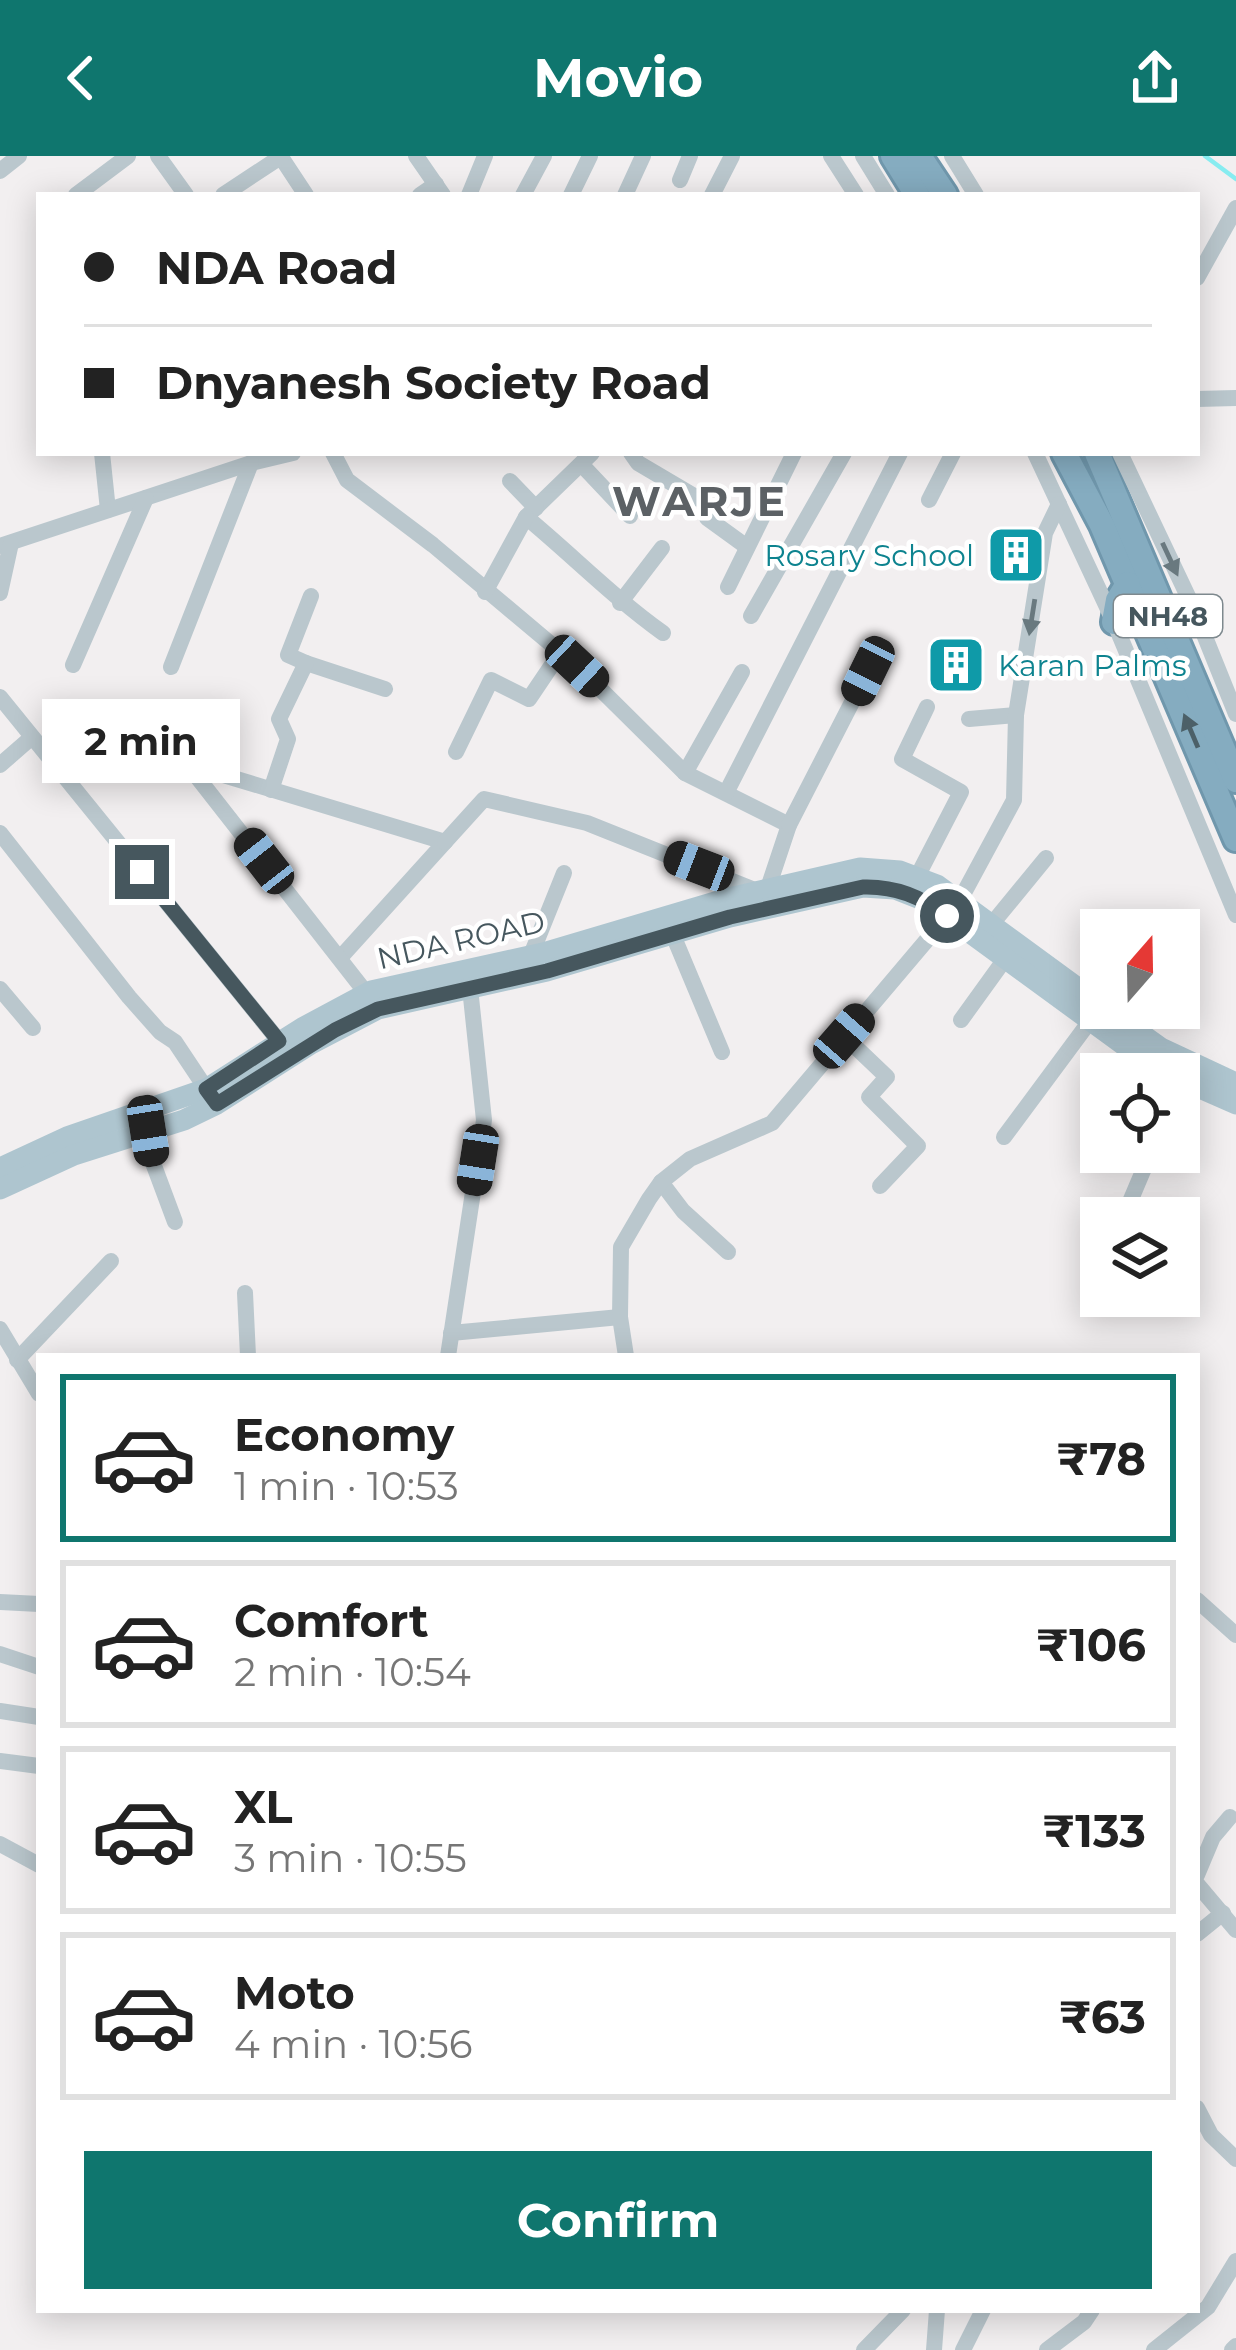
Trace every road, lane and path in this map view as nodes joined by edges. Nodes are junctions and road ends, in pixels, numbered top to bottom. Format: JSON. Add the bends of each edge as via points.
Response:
{"nodes":[{"id":1,"x":19,"y":156,"type":"edge"},
{"id":2,"x":128,"y":156,"type":"edge"},
{"id":3,"x":158,"y":156,"type":"edge"},
{"id":4,"x":416,"y":156,"type":"edge"},
{"id":5,"x":485,"y":156,"type":"edge"},
{"id":6,"x":544,"y":156,"type":"edge"},
{"id":7,"x":590,"y":156,"type":"edge"},
{"id":8,"x":643,"y":156,"type":"edge"},
{"id":9,"x":690,"y":156,"type":"edge"},
{"id":10,"x":732,"y":156,"type":"edge"},
{"id":11,"x":831,"y":156,"type":"edge"},
{"id":12,"x":863,"y":156,"type":"edge"},
{"id":13,"x":893,"y":156,"type":"edge"},
{"id":14,"x":919,"y":156,"type":"edge"},
{"id":15,"x":281,"y":157,"type":"edge"},
{"id":16,"x":960,"y":160,"type":"edge"},
{"id":17,"x":0,"y":171,"type":"edge"},
{"id":18,"x":680,"y":180,"type":"dead end"},
{"id":19,"x":433,"y":191,"type":"edge"},
{"id":20,"x":80,"y":192,"type":"edge"},
{"id":21,"x":182,"y":192,"type":"edge"},
{"id":22,"x":228,"y":192,"type":"edge"},
{"id":23,"x":305,"y":192,"type":"edge"},
{"id":24,"x":470,"y":192,"type":"edge"},
{"id":25,"x":525,"y":192,"type":"edge"},
{"id":26,"x":573,"y":192,"type":"edge"},
{"id":27,"x":626,"y":192,"type":"edge"},
{"id":28,"x":714,"y":192,"type":"edge"},
{"id":29,"x":854,"y":192,"type":"edge"},
{"id":30,"x":885,"y":192,"type":"edge"},
{"id":31,"x":915,"y":192,"type":"edge"},
{"id":32,"x":943,"y":192,"type":"edge"},
{"id":33,"x":975,"y":192,"type":"edge"},
{"id":34,"x":1236,"y":208,"type":"edge"},
{"id":35,"x":1200,"y":273,"type":"edge"},
{"id":36,"x":1236,"y":398,"type":"edge"},
{"id":37,"x":1200,"y":399,"type":"edge"},
{"id":38,"x":101,"y":456,"type":"edge"},
{"id":39,"x":335,"y":456,"type":"edge"},
{"id":40,"x":633,"y":456,"type":"edge"},
{"id":41,"x":792,"y":456,"type":"edge"},
{"id":42,"x":842,"y":456,"type":"edge"},
{"id":43,"x":897,"y":456,"type":"edge"},
{"id":44,"x":951,"y":456,"type":"edge"},
{"id":45,"x":1036,"y":456,"type":"edge"},
{"id":46,"x":1065,"y":456,"type":"edge"},
{"id":47,"x":1098,"y":456,"type":"edge"},
{"id":48,"x":1121,"y":456,"type":"edge"},
{"id":49,"x":587,"y":458,"type":"edge"},
{"id":50,"x":252,"y":459,"type":"edge"},
{"id":51,"x":510,"y":481,"type":"dead end"},
{"id":52,"x":146,"y":498,"type":"junction"},
{"id":53,"x":699,"y":499,"type":"dead end"},
{"id":54,"x":929,"y":500,"type":"dead end"},
{"id":55,"x":1059,"y":504,"type":"junction"},
{"id":56,"x":108,"y":510,"type":"junction"},
{"id":57,"x":531,"y":513,"type":"junction"},
{"id":58,"x":630,"y":516,"type":"dead end"},
{"id":59,"x":707,"y":518,"type":"dead end"},
{"id":60,"x":6,"y":544,"type":"edge"},
{"id":61,"x":746,"y":547,"type":"junction"},
{"id":62,"x":662,"y":548,"type":"dead end"},
{"id":63,"x":1128,"y":584,"type":"junction"},
{"id":64,"x":728,"y":587,"type":"dead end"},
{"id":65,"x":485,"y":592,"type":"junction"},
{"id":66,"x":0,"y":593,"type":"edge"},
{"id":67,"x":311,"y":596,"type":"dead end"},
{"id":68,"x":620,"y":603,"type":"junction"},
{"id":69,"x":751,"y":616,"type":"dead end"},
{"id":70,"x":1114,"y":622,"type":"junction"},
{"id":71,"x":663,"y":633,"type":"dead end"},
{"id":72,"x":560,"y":653,"type":"junction"},
{"id":73,"x":306,"y":663,"type":"junction"},
{"id":74,"x":73,"y":665,"type":"dead end"},
{"id":75,"x":171,"y":667,"type":"dead end"},
{"id":76,"x":868,"y":671,"type":"dead end"},
{"id":77,"x":742,"y":672,"type":"dead end"},
{"id":78,"x":386,"y":689,"type":"dead end"},
{"id":79,"x":0,"y":697,"type":"edge"},
{"id":80,"x":927,"y":707,"type":"dead end"},
{"id":81,"x":1236,"y":714,"type":"edge"},
{"id":82,"x":1016,"y":715,"type":"junction"},
{"id":83,"x":969,"y":718,"type":"dead end"},
{"id":84,"x":102,"y":731,"type":"dead end"},
{"id":85,"x":32,"y":736,"type":"junction"},
{"id":86,"x":456,"y":752,"type":"dead end"},
{"id":87,"x":188,"y":764,"type":"junction"},
{"id":88,"x":0,"y":765,"type":"edge"},
{"id":89,"x":686,"y":773,"type":"junction"},
{"id":90,"x":1236,"y":780,"type":"edge"},
{"id":91,"x":271,"y":790,"type":"junction"},
{"id":92,"x":726,"y":794,"type":"junction"},
{"id":93,"x":789,"y":825,"type":"junction"},
{"id":94,"x":0,"y":833,"type":"edge"},
{"id":95,"x":1236,"y":839,"type":"edge"},
{"id":96,"x":445,"y":842,"type":"junction"},
{"id":97,"x":1046,"y":858,"type":"dead end"},
{"id":98,"x":564,"y":873,"type":"dead end"},
{"id":99,"x":917,"y":877,"type":"junction"},
{"id":100,"x":765,"y":896,"type":"junction"},
{"id":101,"x":953,"y":909,"type":"junction"},
{"id":102,"x":1236,"y":915,"type":"edge"},
{"id":103,"x":991,"y":925,"type":"junction"},
{"id":104,"x":673,"y":934,"type":"junction"},
{"id":105,"x":531,"y":956,"type":"junction"},
{"id":106,"x":340,"y":958,"type":"junction"},
{"id":107,"x":1005,"y":958,"type":"junction"},
{"id":108,"x":470,"y":988,"type":"junction"},
{"id":109,"x":0,"y":989,"type":"edge"},
{"id":110,"x":1080,"y":996,"type":"edge"},
{"id":111,"x":1080,"y":1000,"type":"edge"},
{"id":112,"x":372,"y":1001,"type":"junction"},
{"id":113,"x":961,"y":1020,"type":"dead end"},
{"id":114,"x":33,"y":1028,"type":"dead end"},
{"id":115,"x":1085,"y":1029,"type":"edge"},
{"id":116,"x":1120,"y":1029,"type":"edge"},
{"id":117,"x":1129,"y":1029,"type":"edge"},
{"id":118,"x":844,"y":1036,"type":"junction"},
{"id":119,"x":279,"y":1041,"type":"junction"},
{"id":120,"x":722,"y":1052,"type":"dead end"},
{"id":121,"x":1147,"y":1053,"type":"edge"},
{"id":122,"x":1236,"y":1083,"type":"edge"},
{"id":123,"x":1200,"y":1089,"type":"edge"},
{"id":124,"x":212,"y":1096,"type":"junction"},
{"id":125,"x":1236,"y":1104,"type":"edge"},
{"id":126,"x":148,"y":1131,"type":"junction"},
{"id":127,"x":1004,"y":1137,"type":"dead end"},
{"id":128,"x":0,"y":1168,"type":"edge"},
{"id":129,"x":661,"y":1182,"type":"junction"},
{"id":130,"x":880,"y":1186,"type":"dead end"},
{"id":131,"x":0,"y":1189,"type":"edge"},
{"id":132,"x":176,"y":1222,"type":"dead end"},
{"id":133,"x":728,"y":1252,"type":"dead end"},
{"id":134,"x":111,"y":1261,"type":"dead end"},
{"id":135,"x":244,"y":1293,"type":"dead end"},
{"id":136,"x":620,"y":1317,"type":"junction"},
{"id":137,"x":0,"y":1329,"type":"edge"},
{"id":138,"x":451,"y":1333,"type":"junction"},
{"id":139,"x":248,"y":1353,"type":"edge"},
{"id":140,"x":448,"y":1353,"type":"edge"},
{"id":141,"x":626,"y":1353,"type":"edge"},
{"id":142,"x":17,"y":1360,"type":"junction"},
{"id":143,"x":36,"y":1389,"type":"edge"},
{"id":144,"x":0,"y":1602,"type":"edge"},
{"id":145,"x":1200,"y":1603,"type":"edge"},
{"id":146,"x":36,"y":1604,"type":"edge"},
{"id":147,"x":1236,"y":1635,"type":"edge"},
{"id":148,"x":0,"y":1654,"type":"edge"},
{"id":149,"x":36,"y":1666,"type":"edge"},
{"id":150,"x":0,"y":1711,"type":"edge"},
{"id":151,"x":36,"y":1717,"type":"edge"},
{"id":152,"x":0,"y":1761,"type":"edge"},
{"id":153,"x":36,"y":1766,"type":"edge"},
{"id":154,"x":1230,"y":1817,"type":"dead end"},
{"id":155,"x":0,"y":1844,"type":"edge"},
{"id":156,"x":36,"y":1863,"type":"edge"},
{"id":157,"x":1200,"y":1872,"type":"edge"},
{"id":158,"x":1200,"y":1884,"type":"edge"},
{"id":159,"x":1223,"y":1913,"type":"junction"},
{"id":160,"x":1236,"y":1930,"type":"edge"},
{"id":161,"x":1200,"y":1932,"type":"edge"},
{"id":162,"x":1200,"y":2114,"type":"edge"},
{"id":163,"x":1236,"y":2159,"type":"edge"},
{"id":164,"x":1236,"y":2261,"type":"edge"},
{"id":165,"x":900,"y":2313,"type":"edge"},
{"id":166,"x":937,"y":2313,"type":"edge"},
{"id":167,"x":981,"y":2313,"type":"edge"},
{"id":168,"x":1090,"y":2313,"type":"edge"},
{"id":169,"x":864,"y":2350,"type":"edge"},
{"id":170,"x":934,"y":2350,"type":"edge"},
{"id":171,"x":962,"y":2350,"type":"edge"},
{"id":172,"x":1047,"y":2350,"type":"edge"},
{"id":173,"x":1154,"y":2350,"type":"edge"}],
"edges":[{"from":1,"to":17,"type":"street"},
{"from":2,"to":20,"type":"street"},
{"from":3,"to":21,"type":"street"},
{"from":4,"to":19,"type":"street"},
{"from":5,"to":24,"type":"street"},
{"from":6,"to":25,"type":"street"},
{"from":7,"to":26,"type":"street"},
{"from":8,"to":27,"type":"street"},
{"from":9,"to":18,"type":"street"},
{"from":10,"to":28,"type":"street"},
{"from":11,"to":29,"type":"street"},
{"from":12,"to":30,"type":"street"},
{"from":13,"to":31,"type":"highway"},
{"from":14,"to":32,"type":"highway"},
{"from":15,"to":22,"type":"street"},
{"from":15,"to":23,"type":"street"},
{"from":16,"to":33,"type":"street"},
{"from":34,"to":35,"type":"street"},
{"from":36,"to":37,"type":"street"},
{"from":38,"to":56,"type":"street"},
{"from":39,"to":65,"type":"street","via":[[347,480]]},
{"from":40,"to":53,"type":"street"},
{"from":41,"to":61,"type":"street"},
{"from":42,"to":69,"type":"street"},
{"from":43,"to":92,"type":"street"},
{"from":44,"to":54,"type":"street"},
{"from":45,"to":55,"type":"street"},
{"from":46,"to":63,"type":"highway","number":"NH48"},
{"from":47,"to":90,"type":"highway","number":"NH48"},
{"from":48,"to":81,"type":"street","one_way":true},
{"from":49,"to":57,"type":"street"},
{"from":49,"to":58,"type":"street"},
{"from":50,"to":52,"type":"street"},
{"from":50,"to":75,"type":"street"},
{"from":51,"to":57,"type":"street"},
{"from":52,"to":56,"type":"street"},
{"from":52,"to":74,"type":"street"},
{"from":55,"to":70,"type":"street"},
{"from":55,"to":82,"type":"street","one_way":true,"via":[[1046,532]]},
{"from":56,"to":60,"type":"street"},
{"from":57,"to":65,"type":"street"},
{"from":57,"to":68,"type":"street"},
{"from":59,"to":61,"type":"street"},
{"from":60,"to":66,"type":"street"},
{"from":61,"to":64,"type":"street"},
{"from":62,"to":68,"type":"street"},
{"from":63,"to":70,"type":"highway"},
{"from":95,"to":63,"type":"highway","number":"NH48","one_way":true},
{"from":65,"to":72,"type":"street"},
{"from":67,"to":73,"type":"street","via":[[288,655]]},
{"from":68,"to":71,"type":"street"},
{"from":70,"to":102,"type":"street"},
{"from":72,"to":86,"type":"street","via":[[529,699],[491,680]]},
{"from":72,"to":89,"type":"street"},
{"from":73,"to":78,"type":"street"},
{"from":73,"to":91,"type":"street","via":[[280,719],[288,739]]},
{"from":76,"to":93,"type":"street"},
{"from":77,"to":89,"type":"street"},
{"from":79,"to":85,"type":"street"},
{"from":80,"to":99,"type":"street","via":[[902,759],[961,791]]},
{"from":82,"to":83,"type":"street"},
{"from":82,"to":101,"type":"street","via":[[1014,800]]},
{"from":84,"to":87,"type":"street"},
{"from":85,"to":88,"type":"street"},
{"from":85,"to":119,"type":"street"},
{"from":87,"to":91,"type":"street"},
{"from":87,"to":106,"type":"street"},
{"from":89,"to":92,"type":"street"},
{"from":91,"to":96,"type":"street"},
{"from":92,"to":93,"type":"street"},
{"from":93,"to":100,"type":"street"},
{"from":94,"to":124,"type":"street"},
{"from":96,"to":100,"type":"street","via":[[484,799],[587,824]]},
{"from":96,"to":106,"type":"street"},
{"from":97,"to":103,"type":"street"},
{"from":98,"to":105,"type":"street"},
{"from":99,"to":100,"type":"main road","name":"NDA ROAD","via":[[860,868]]},
{"from":99,"to":101,"type":"main road","name":"NDA ROAD"},
{"from":100,"to":101,"type":"main road","name":"NDA ROAD","via":[[880,886]]},
{"from":100,"to":104,"type":"main road","name":"NDA ROAD"},
{"from":100,"to":105,"type":"main road","name":"NDA ROAD"},
{"from":101,"to":103,"type":"main road","name":"NDA ROAD"},
{"from":101,"to":107,"type":"main road","name":"NDA ROAD"},
{"from":101,"to":118,"type":"street"},
{"from":103,"to":110,"type":"main road","name":"NDA ROAD"},
{"from":104,"to":108,"type":"main road","name":"NDA ROAD"},
{"from":104,"to":120,"type":"street"},
{"from":105,"to":112,"type":"main road","name":"NDA ROAD"},
{"from":106,"to":112,"type":"street"},
{"from":107,"to":111,"type":"main road","name":"NDA ROAD"},
{"from":107,"to":113,"type":"street"},
{"from":108,"to":112,"type":"main road","name":"NDA ROAD"},
{"from":108,"to":138,"type":"street","via":[[484,1120]]},
{"from":109,"to":114,"type":"street"},
{"from":112,"to":119,"type":"main road","name":"NDA ROAD"},
{"from":112,"to":124,"type":"main road","name":"NDA ROAD"},
{"from":115,"to":127,"type":"street"},
{"from":116,"to":121,"type":"main road","name":"NDA ROAD"},
{"from":117,"to":122,"type":"main road","name":"NDA ROAD"},
{"from":118,"to":129,"type":"street","via":[[772,1123],[690,1159]]},
{"from":118,"to":130,"type":"street","via":[[887,1077],[869,1096],[918,1146]]},
{"from":119,"to":124,"type":"main road","name":"NDA ROAD"},
{"from":123,"to":125,"type":"main road","name":"NDA ROAD"},
{"from":124,"to":126,"type":"main road","name":"NDA ROAD"},
{"from":124,"to":128,"type":"main road","name":"NDA ROAD","via":[[67,1137]]},
{"from":126,"to":131,"type":"main road","name":"NDA ROAD"},
{"from":126,"to":132,"type":"street"},
{"from":129,"to":133,"type":"street"},
{"from":129,"to":136,"type":"street","via":[[621,1247]]},
{"from":134,"to":142,"type":"street"},
{"from":135,"to":139,"type":"street"},
{"from":136,"to":138,"type":"street"},
{"from":136,"to":141,"type":"street"},
{"from":137,"to":142,"type":"street"},
{"from":138,"to":140,"type":"street"},
{"from":142,"to":143,"type":"street"},
{"from":144,"to":146,"type":"street"},
{"from":145,"to":147,"type":"street"},
{"from":148,"to":149,"type":"street"},
{"from":150,"to":151,"type":"street"},
{"from":152,"to":153,"type":"street"},
{"from":154,"to":157,"type":"street"},
{"from":155,"to":156,"type":"street"},
{"from":158,"to":159,"type":"street"},
{"from":159,"to":160,"type":"street"},
{"from":159,"to":161,"type":"street"},
{"from":162,"to":163,"type":"street"},
{"from":164,"to":173,"type":"street","via":[[1208,2307]]},
{"from":165,"to":169,"type":"street"},
{"from":166,"to":170,"type":"street"},
{"from":167,"to":171,"type":"street"},
{"from":168,"to":172,"type":"street"}]}
